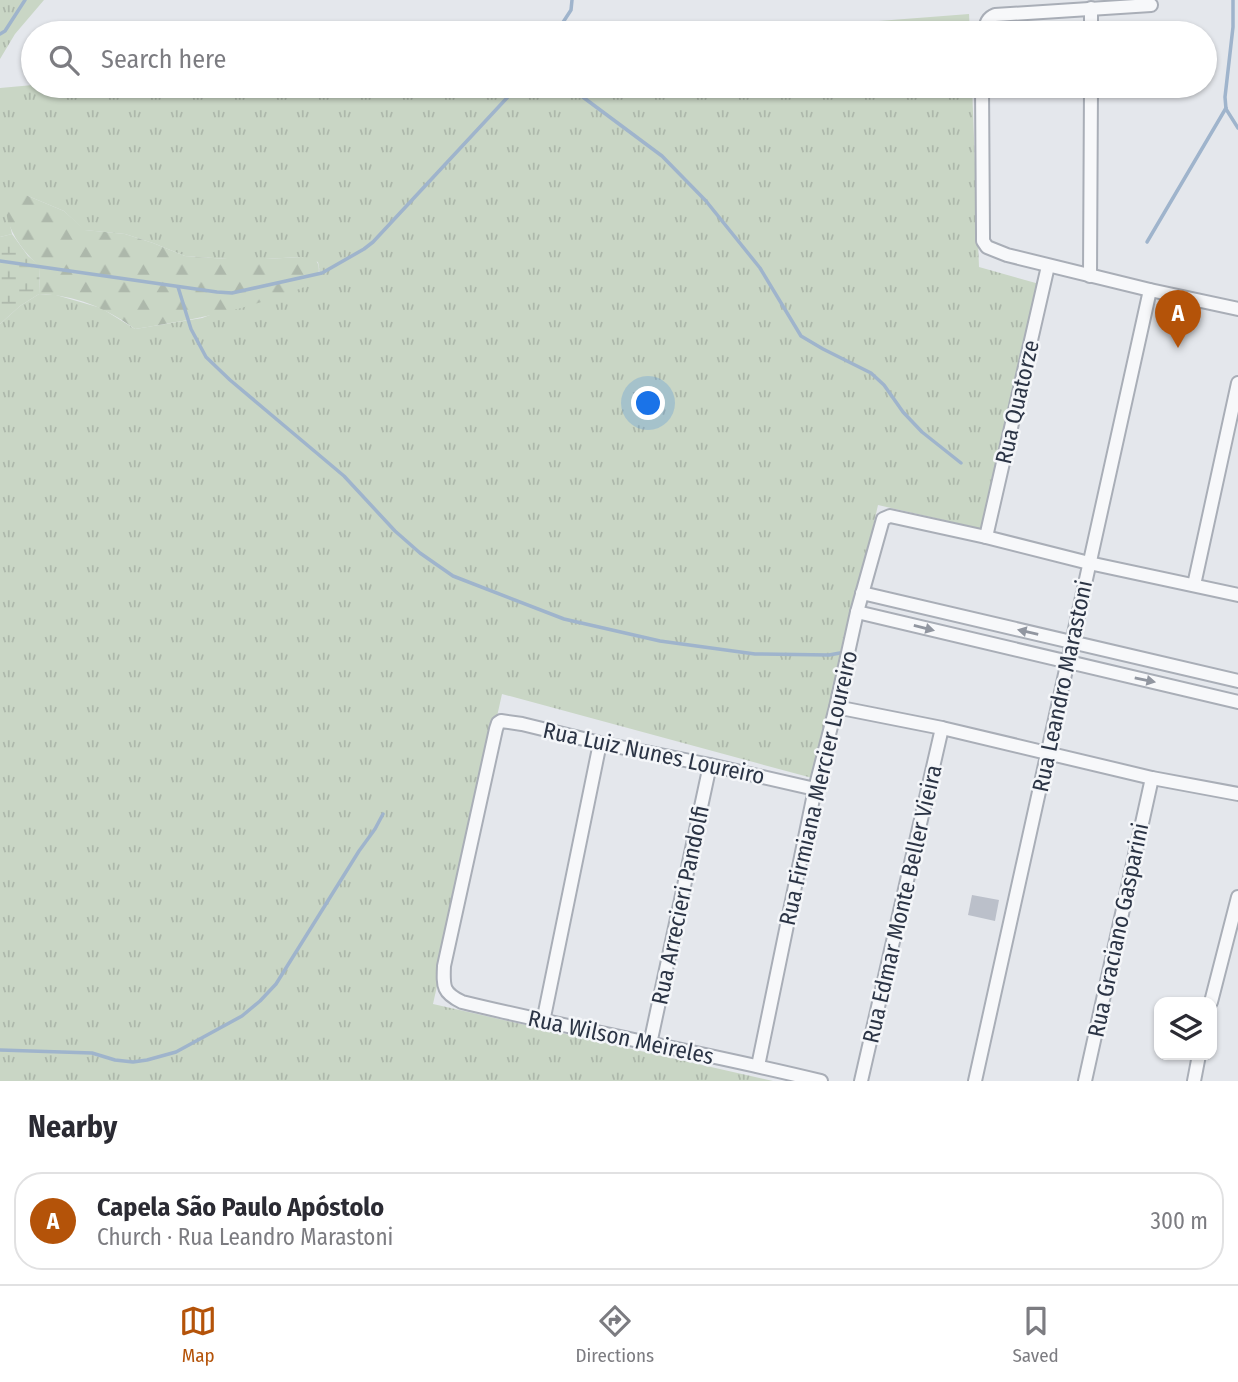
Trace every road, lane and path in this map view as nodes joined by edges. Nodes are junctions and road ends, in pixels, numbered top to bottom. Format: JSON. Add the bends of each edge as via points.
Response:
{"nodes":[{"id":1,"x":1151,"y":5,"type":"dead end"},
{"id":2,"x":1091,"y":8,"type":"junction"},
{"id":3,"x":988,"y":21,"type":"edge"},
{"id":4,"x":1091,"y":21,"type":"edge"},
{"id":5,"x":982,"y":98,"type":"edge"},
{"id":6,"x":1091,"y":98,"type":"edge"},
{"id":7,"x":1048,"y":267,"type":"junction"},
{"id":8,"x":1090,"y":276,"type":"junction"},
{"id":9,"x":1150,"y":290,"type":"junction"},
{"id":10,"x":1238,"y":309,"type":"edge"},
{"id":11,"x":1238,"y":383,"type":"edge"},
{"id":12,"x":986,"y":537,"type":"junction"},
{"id":13,"x":1089,"y":563,"type":"junction"},
{"id":14,"x":1195,"y":585,"type":"junction"},
{"id":15,"x":862,"y":593,"type":"junction"},
{"id":16,"x":1238,"y":595,"type":"edge"},
{"id":17,"x":858,"y":612,"type":"junction"},
{"id":18,"x":967,"y":618,"type":"junction"},
{"id":19,"x":961,"y":637,"type":"junction"},
{"id":20,"x":1072,"y":642,"type":"junction"},
{"id":21,"x":1068,"y":663,"type":"junction"},
{"id":22,"x":1178,"y":666,"type":"junction"},
{"id":23,"x":1238,"y":681,"type":"edge"},
{"id":24,"x":1173,"y":686,"type":"junction"},
{"id":25,"x":1238,"y":702,"type":"edge"},
{"id":26,"x":836,"y":707,"type":"junction"},
{"id":27,"x":943,"y":728,"type":"junction"},
{"id":28,"x":600,"y":743,"type":"junction"},
{"id":29,"x":1048,"y":753,"type":"junction"},
{"id":30,"x":710,"y":765,"type":"junction"},
{"id":31,"x":1152,"y":778,"type":"junction"},
{"id":32,"x":816,"y":789,"type":"junction"},
{"id":33,"x":1238,"y":794,"type":"edge"},
{"id":34,"x":1238,"y":897,"type":"edge"},
{"id":35,"x":1212,"y":997,"type":"edge"},
{"id":36,"x":462,"y":1002,"type":"joint"},
{"id":37,"x":543,"y":1022,"type":"junction"},
{"id":38,"x":650,"y":1044,"type":"junction"},
{"id":39,"x":1198,"y":1060,"type":"edge"},
{"id":40,"x":758,"y":1066,"type":"junction"},
{"id":41,"x":821,"y":1081,"type":"edge"},
{"id":42,"x":861,"y":1081,"type":"edge"},
{"id":43,"x":975,"y":1081,"type":"edge"},
{"id":44,"x":1085,"y":1081,"type":"edge"},
{"id":45,"x":1194,"y":1081,"type":"edge"}],
"edges":[{"from":1,"to":2,"type":"street"},
{"from":2,"to":3,"type":"street","via":[[995,15]]},
{"from":2,"to":4,"type":"street"},
{"from":5,"to":7,"type":"street","via":[[983,242],[993,251]]},
{"from":6,"to":8,"type":"street"},
{"from":7,"to":8,"type":"street"},
{"from":7,"to":12,"type":"street","name":"Rua Quatorze"},
{"from":8,"to":9,"type":"street"},
{"from":9,"to":10,"type":"street"},
{"from":9,"to":13,"type":"street","name":"Rua Leandro Marastoni"},
{"from":11,"to":14,"type":"street"},
{"from":12,"to":13,"type":"street"},
{"from":12,"to":15,"type":"street","name":"Rua Firmiana Mercier Loureiro","via":[[890,516],[883,519]]},
{"from":13,"to":14,"type":"street"},
{"from":13,"to":20,"type":"street","name":"Rua Leandro Marastoni"},
{"from":14,"to":16,"type":"street"},
{"from":15,"to":17,"type":"street","name":"Rua Firmiana Mercier Loureiro"},
{"from":15,"to":18,"type":"street"},
{"from":17,"to":19,"type":"street","one_way":true},
{"from":17,"to":26,"type":"street","name":"Rua Firmiana Mercier Loureiro"},
{"from":18,"to":19,"type":"street"},
{"from":20,"to":18,"type":"street","one_way":true},
{"from":19,"to":21,"type":"street"},
{"from":20,"to":21,"type":"street","name":"Rua Leandro Marastoni"},
{"from":20,"to":22,"type":"street"},
{"from":21,"to":24,"type":"street","one_way":true},
{"from":21,"to":29,"type":"street","name":"Rua Leandro Marastoni"},
{"from":22,"to":23,"type":"street"},
{"from":22,"to":24,"type":"street"},
{"from":24,"to":25,"type":"street"},
{"from":26,"to":27,"type":"street"},
{"from":26,"to":32,"type":"street","name":"Rua Firmiana Mercier Loureiro"},
{"from":27,"to":29,"type":"street"},
{"from":27,"to":42,"type":"street","name":"Rua Edmar Monte Beller Vieira"},
{"from":28,"to":30,"type":"street","name":"Rua Luiz Nunes Loureiro"},
{"from":28,"to":36,"type":"street","name":"Rua Luiz Nunes Loureiro","via":[[523,724],[498,723],[444,966],[446,992]]},
{"from":28,"to":37,"type":"street"},
{"from":29,"to":31,"type":"street"},
{"from":29,"to":43,"type":"street","name":"Rua Leandro Marastoni"},
{"from":30,"to":32,"type":"street","name":"Rua Luiz Nunes Loureiro"},
{"from":30,"to":38,"type":"street","name":"Rua Arrecieri Pandolfi"},
{"from":31,"to":33,"type":"street"},
{"from":31,"to":44,"type":"street","name":"Rua Graciano Gasparini"},
{"from":32,"to":40,"type":"street","name":"Rua Firmiana Mercier Loureiro"},
{"from":34,"to":35,"type":"street"},
{"from":36,"to":37,"type":"street","name":"Rua Wilson Meireles"},
{"from":37,"to":38,"type":"street","name":"Rua Wilson Meireles"},
{"from":38,"to":40,"type":"street","name":"Rua Wilson Meireles"},
{"from":39,"to":45,"type":"street"},
{"from":40,"to":41,"type":"street","name":"Rua Wilson Meireles"}]}
